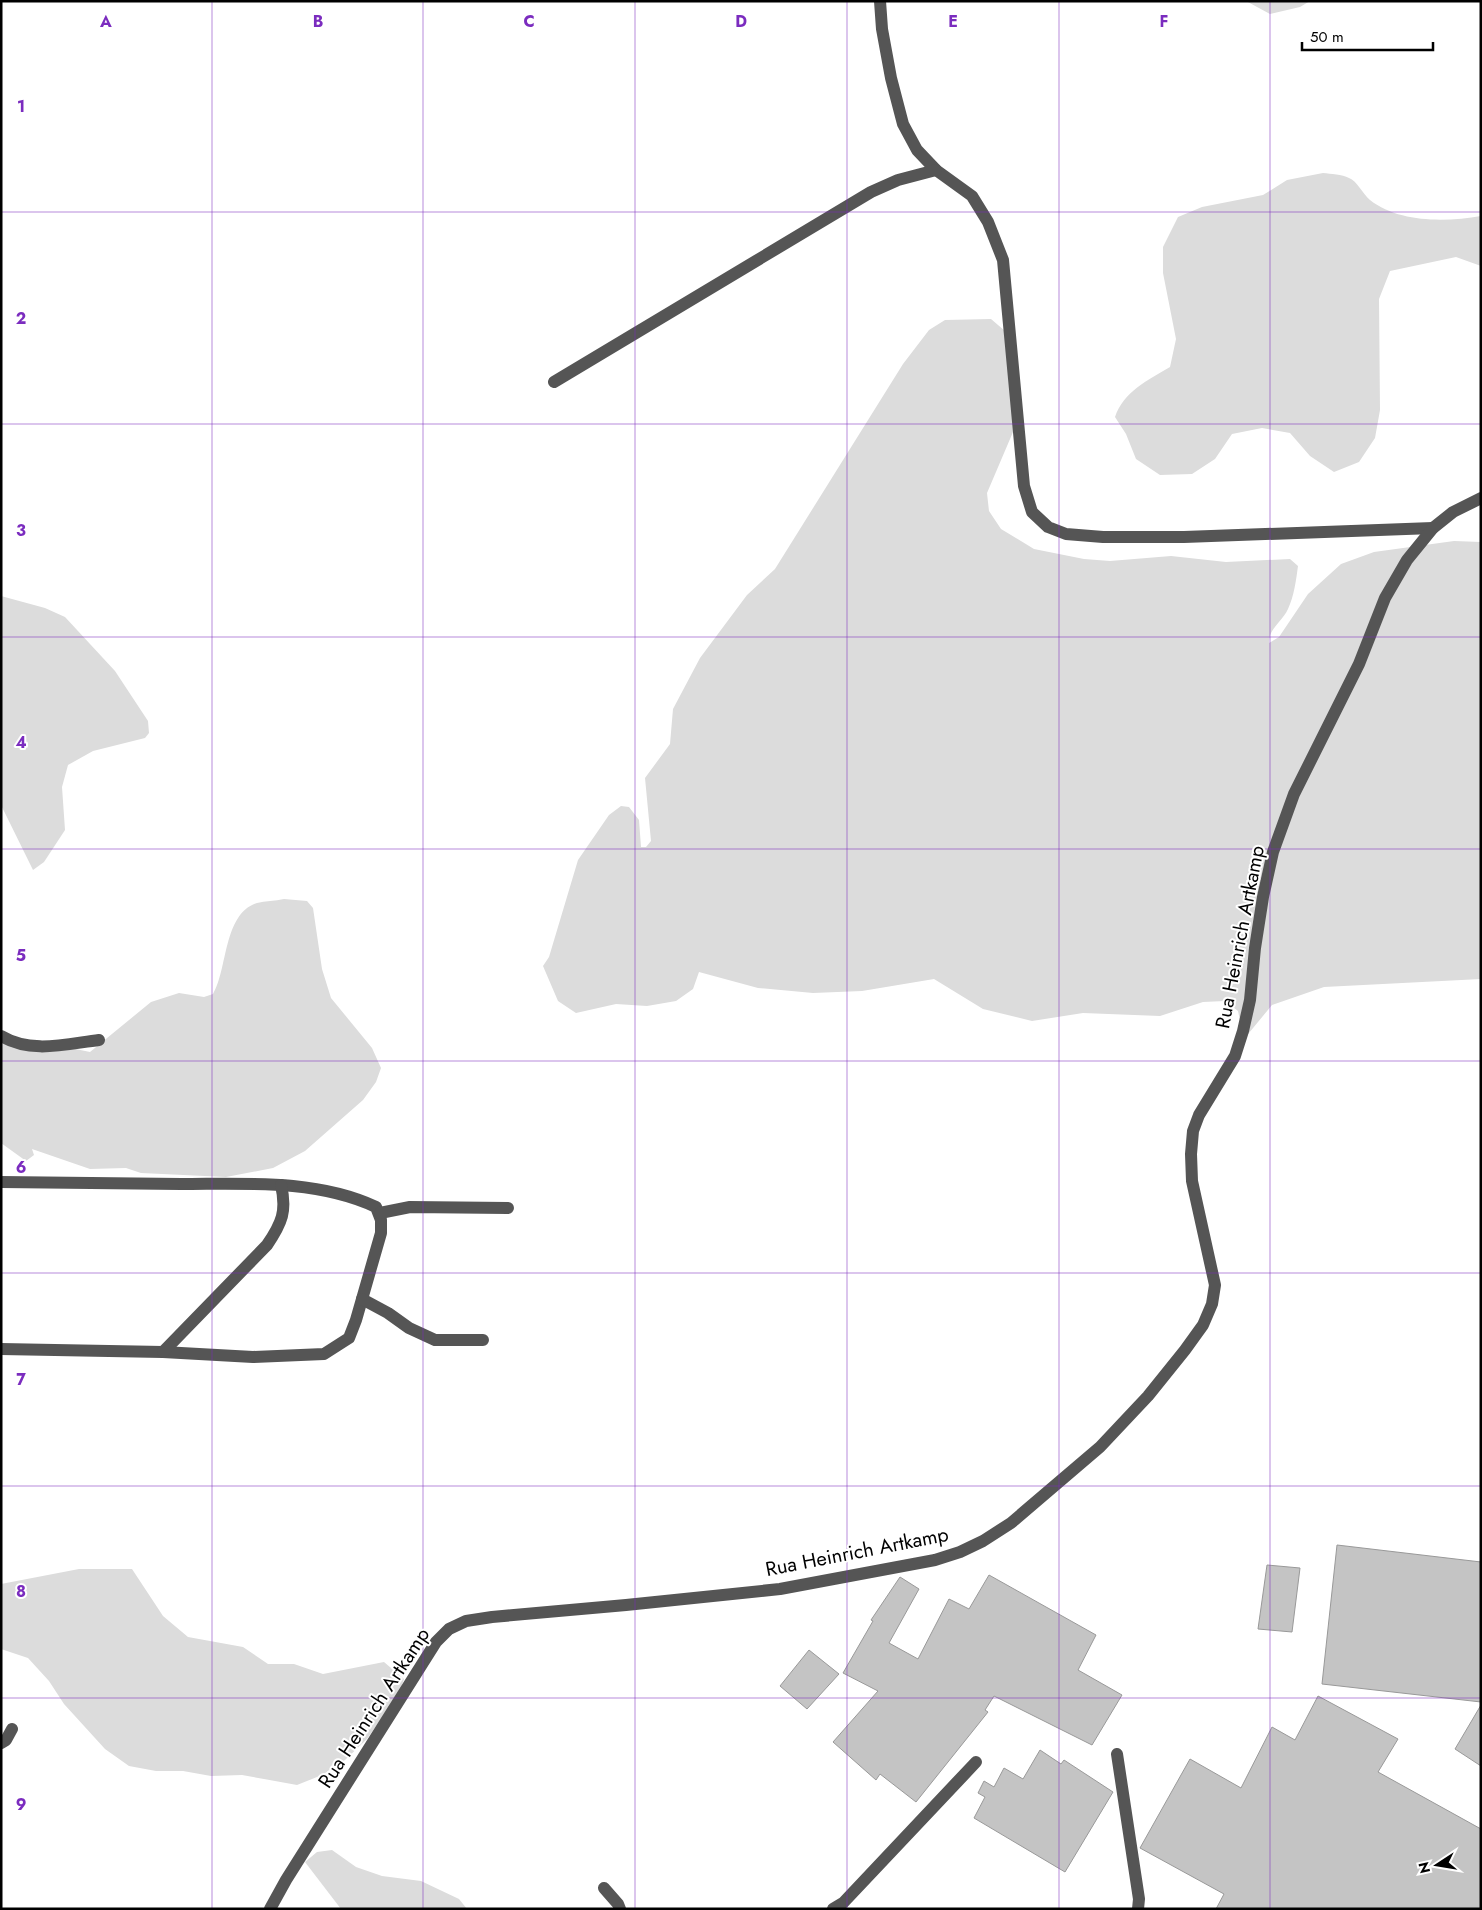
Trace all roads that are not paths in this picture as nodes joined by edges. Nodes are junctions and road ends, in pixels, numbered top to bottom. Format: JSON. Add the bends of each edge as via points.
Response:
{"nodes":[{"id":1,"x":880,"y":1,"type":"edge"},
{"id":2,"x":936,"y":170,"type":"junction"},
{"id":3,"x":554,"y":382,"type":"dead end"},
{"id":4,"x":1481,"y":498,"type":"edge"},
{"id":5,"x":1433,"y":528,"type":"junction"},
{"id":6,"x":1,"y":1036,"type":"edge"},
{"id":7,"x":99,"y":1040,"type":"dead end"},
{"id":8,"x":1,"y":1182,"type":"edge"},
{"id":9,"x":281,"y":1185,"type":"junction"},
{"id":10,"x":508,"y":1208,"type":"dead end"},
{"id":11,"x":380,"y":1214,"type":"junction"},
{"id":12,"x":362,"y":1299,"type":"junction"},
{"id":13,"x":483,"y":1340,"type":"dead end"},
{"id":14,"x":1,"y":1349,"type":"edge"},
{"id":15,"x":163,"y":1352,"type":"junction"},
{"id":16,"x":12,"y":1729,"type":"dead end"},
{"id":17,"x":1,"y":1743,"type":"edge"},
{"id":18,"x":1117,"y":1754,"type":"dead end"},
{"id":19,"x":976,"y":1762,"type":"dead end"},
{"id":20,"x":604,"y":1888,"type":"dead end"},
{"id":21,"x":841,"y":1907,"type":"edge"},
{"id":22,"x":270,"y":1909,"type":"edge"},
{"id":23,"x":620,"y":1909,"type":"edge"},
{"id":24,"x":1138,"y":1909,"type":"edge"}],
"edges":[{"from":1,"to":2,"type":"street","via":[[882,30],[903,124],[917,150]]},
{"from":2,"to":3,"type":"street","via":[[898,180],[871,192]]},
{"from":2,"to":5,"type":"street","via":[[972,196],[988,222],[1003,260],[1024,486],[1032,512],[1048,527],[1066,534],[1103,537]]},
{"from":4,"to":5,"type":"street","name":"Rua Heinrich Artkamp","via":[[1453,512]]},
{"from":5,"to":22,"type":"street","name":"Rua Heinrich Artkamp","via":[[1407,560],[1386,598],[1359,664],[1294,794],[1273,852],[1243,1031],[1235,1056],[1199,1115],[1193,1132],[1192,1181],[1215,1286],[1212,1304],[1190,1344],[1148,1396],[1100,1447],[1011,1523],[960,1552],[935,1560],[780,1588],[492,1616],[466,1621],[449,1629],[436,1642]]},
{"from":6,"to":7,"type":"street","via":[[12,1043],[36,1048]]},
{"from":8,"to":9,"type":"street"},
{"from":9,"to":11,"type":"street","via":[[357,1200],[376,1207]]},
{"from":9,"to":15,"type":"street","via":[[283,1212],[279,1229]]},
{"from":10,"to":11,"type":"street","via":[[410,1207]]},
{"from":11,"to":12,"type":"street","via":[[381,1233]]},
{"from":12,"to":13,"type":"street","via":[[435,1340]]},
{"from":12,"to":15,"type":"street","via":[[349,1338],[324,1354],[253,1357]]},
{"from":14,"to":15,"type":"street"},
{"from":16,"to":17,"type":"street"},
{"from":18,"to":24,"type":"street"},
{"from":19,"to":21,"type":"street"},
{"from":20,"to":23,"type":"street"}]}
